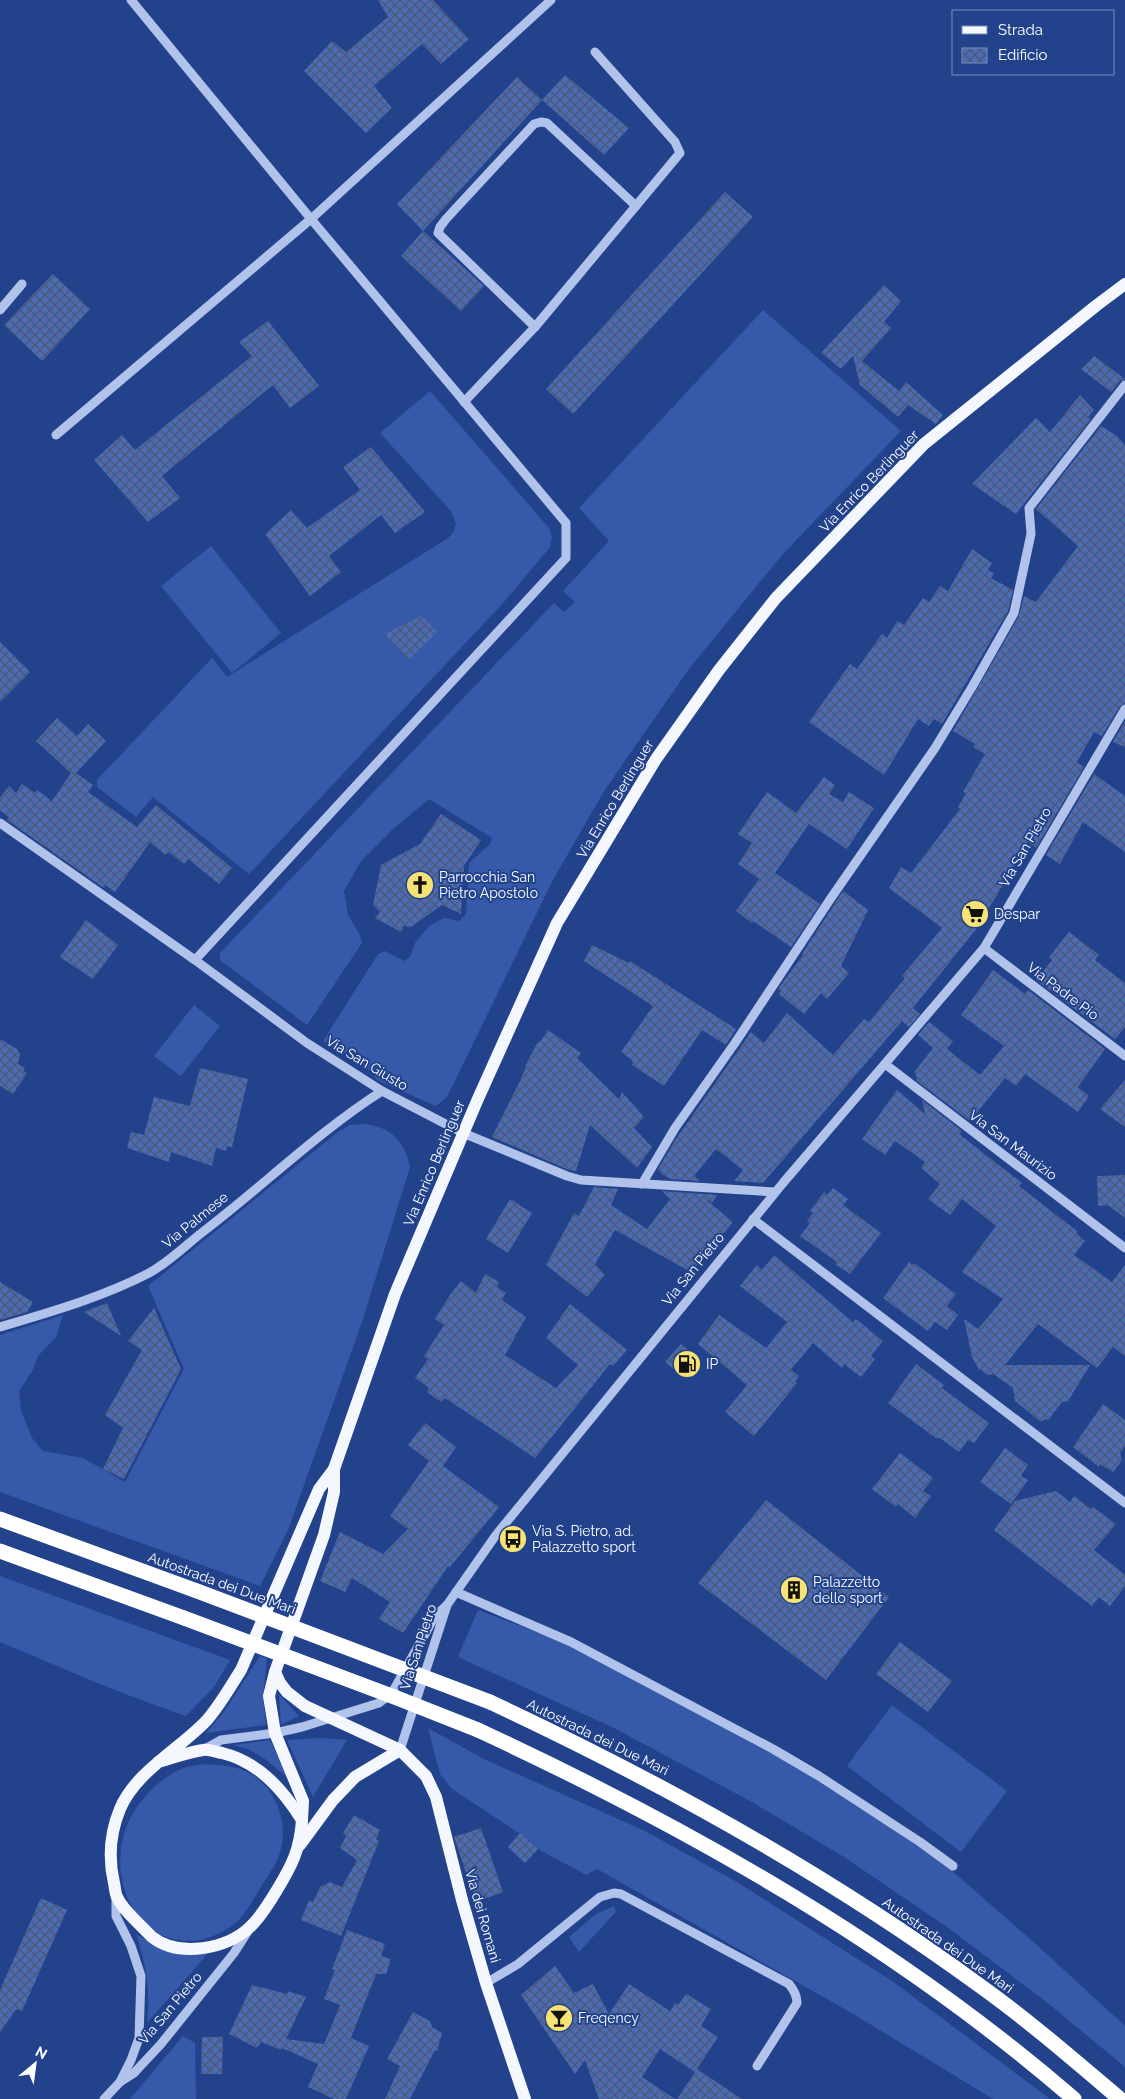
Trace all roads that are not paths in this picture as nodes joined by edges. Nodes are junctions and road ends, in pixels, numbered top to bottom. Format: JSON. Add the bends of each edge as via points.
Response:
{"nodes":[{"id":1,"x":131,"y":0,"type":"edge"},
{"id":2,"x":552,"y":0,"type":"edge"},
{"id":3,"x":595,"y":52,"type":"dead end"},
{"id":4,"x":636,"y":206,"type":"junction"},
{"id":5,"x":311,"y":219,"type":"junction"},
{"id":6,"x":22,"y":284,"type":"dead end"},
{"id":7,"x":1125,"y":284,"type":"edge"},
{"id":8,"x":0,"y":310,"type":"edge"},
{"id":9,"x":535,"y":326,"type":"junction"},
{"id":10,"x":1125,"y":385,"type":"edge"},
{"id":11,"x":464,"y":402,"type":"junction"},
{"id":12,"x":56,"y":435,"type":"dead end"},
{"id":13,"x":1125,"y":709,"type":"edge"},
{"id":14,"x":0,"y":823,"type":"edge"},
{"id":15,"x":984,"y":948,"type":"junction"},
{"id":16,"x":195,"y":960,"type":"junction"},
{"id":17,"x":1125,"y":1056,"type":"edge"},
{"id":18,"x":885,"y":1064,"type":"junction"},
{"id":19,"x":382,"y":1090,"type":"junction"},
{"id":20,"x":463,"y":1133,"type":"junction"},
{"id":21,"x":642,"y":1184,"type":"junction"},
{"id":22,"x":775,"y":1192,"type":"junction"},
{"id":23,"x":753,"y":1219,"type":"junction"},
{"id":24,"x":1125,"y":1248,"type":"edge"},
{"id":25,"x":0,"y":1327,"type":"edge"},
{"id":26,"x":334,"y":1469,"type":"junction"},
{"id":27,"x":1125,"y":1503,"type":"edge"},
{"id":28,"x":0,"y":1520,"type":"edge"},
{"id":29,"x":0,"y":1551,"type":"edge"},
{"id":30,"x":456,"y":1592,"type":"junction"},
{"id":31,"x":447,"y":1605,"type":"junction"},
{"id":32,"x":275,"y":1672,"type":"junction"},
{"id":33,"x":328,"y":1718,"type":"junction"},
{"id":34,"x":275,"y":1733,"type":"junction"},
{"id":35,"x":205,"y":1749,"type":"junction"},
{"id":36,"x":400,"y":1750,"type":"junction"},
{"id":37,"x":158,"y":1762,"type":"junction"},
{"id":38,"x":302,"y":1820,"type":"junction"},
{"id":39,"x":300,"y":1846,"type":"junction"},
{"id":40,"x":953,"y":1866,"type":"dead end"},
{"id":41,"x":116,"y":1897,"type":"junction"},
{"id":42,"x":250,"y":1927,"type":"junction"},
{"id":43,"x":486,"y":1983,"type":"junction"},
{"id":44,"x":757,"y":2066,"type":"dead end"},
{"id":45,"x":120,"y":2082,"type":"junction"},
{"id":46,"x":104,"y":2099,"type":"edge"},
{"id":47,"x":524,"y":2099,"type":"edge"},
{"id":48,"x":1074,"y":2099,"type":"edge"},
{"id":49,"x":1120,"y":2099,"type":"edge"}],
"edges":[{"from":1,"to":5,"type":"street"},
{"from":2,"to":5,"type":"street"},
{"from":3,"to":4,"type":"street","via":[[675,142],[680,153]]},
{"from":4,"to":9,"type":"street"},
{"from":4,"to":9,"type":"street","via":[[547,123],[541,122],[534,124],[446,219],[438,233]]},
{"from":5,"to":11,"type":"street"},
{"from":5,"to":12,"type":"street"},
{"from":6,"to":8,"type":"street"},
{"from":7,"to":20,"type":"main road","name":"Via Enrico Berlinguer","via":[[924,444],[776,598],[719,670],[656,759],[557,923]]},
{"from":9,"to":11,"type":"street"},
{"from":10,"to":21,"type":"street","via":[[1029,508],[1031,534],[1014,612],[935,748],[675,1128]]},
{"from":11,"to":16,"type":"street","via":[[566,523],[566,558]]},
{"from":13,"to":15,"type":"street","name":"Via San Pietro"},
{"from":14,"to":16,"type":"street","name":"Via San Giusto"},
{"from":15,"to":17,"type":"street","name":"Via Padre Pio"},
{"from":15,"to":18,"type":"street","name":"Via San Pietro"},
{"from":16,"to":19,"type":"street","name":"Via San Giusto","via":[[307,1043]]},
{"from":18,"to":22,"type":"street","name":"Via San Pietro"},
{"from":18,"to":24,"type":"street","name":"Via San Maurizio"},
{"from":19,"to":20,"type":"street","name":"Via San Giusto"},
{"from":19,"to":25,"type":"street","name":"Via Palmese","via":[[290,1158],[151,1272],[70,1306]]},
{"from":20,"to":21,"type":"street","name":"Via San Giusto","via":[[566,1176]]},
{"from":20,"to":26,"type":"main road","name":"Via Enrico Berlinguer","via":[[395,1294]]},
{"from":21,"to":22,"type":"street","name":"Via San Giusto"},
{"from":22,"to":23,"type":"street","name":"Via San Pietro"},
{"from":23,"to":27,"type":"street"},
{"from":23,"to":30,"type":"street","name":"Via San Pietro","via":[[496,1535]]},
{"from":26,"to":32,"type":"main road","name":"Via Enrico Berlinguer","via":[[334,1492],[324,1535]]},
{"from":26,"to":37,"type":"main road","name":"Via Enrico Berlinguer","via":[[319,1489],[241,1670],[206,1720]]},
{"from":28,"to":49,"type":"highway","name":"Autostrada dei Due Mari","bridge":true,"via":[[409,1670],[570,1739],[778,1851],[883,1918],[980,1985]]},
{"from":29,"to":48,"type":"highway","bridge":true,"via":[[478,1730],[660,1819],[762,1876],[860,1937],[963,2010]]},
{"from":30,"to":31,"type":"street","name":"Via San Pietro"},
{"from":30,"to":40,"type":"street","via":[[571,1642],[773,1749]]},
{"from":31,"to":33,"type":"street","via":[[435,1616],[392,1693],[379,1703]]},
{"from":31,"to":36,"type":"street","name":"Via San Pietro"},
{"from":32,"to":33,"type":"main road","name":"Via dei Romani","via":[[288,1692]]},
{"from":32,"to":34,"type":"main road","name":"Via Enrico Berlinguer","via":[[269,1696]]},
{"from":33,"to":34,"type":"street"},
{"from":33,"to":36,"type":"main road","name":"Via dei Romani"},
{"from":34,"to":35,"type":"street","via":[[221,1740]]},
{"from":34,"to":38,"type":"main road","name":"Via Enrico Berlinguer","via":[[303,1801]]},
{"from":35,"to":37,"type":"main road"},
{"from":35,"to":38,"type":"main road","via":[[246,1762],[266,1775]]},
{"from":36,"to":39,"type":"main road","via":[[355,1777],[333,1800]]},
{"from":36,"to":43,"type":"main road","name":"Via dei Romani","via":[[420,1768],[431,1784]]},
{"from":37,"to":41,"type":"main road","name":"Via Enrico Berlinguer","via":[[121,1806],[112,1830],[109,1861]]},
{"from":38,"to":39,"type":"main road","name":"Via Enrico Berlinguer"},
{"from":39,"to":42,"type":"main road","via":[[268,1905]]},
{"from":41,"to":42,"type":"main road","via":[[154,1938],[180,1949],[226,1943]]},
{"from":41,"to":45,"type":"street","via":[[116,1916],[141,1976],[139,2038]]},
{"from":42,"to":45,"type":"street","name":"Via San Pietro","via":[[234,1953],[161,2044],[134,2073]]},
{"from":43,"to":44,"type":"street","via":[[518,1964],[600,1897],[621,1894],[794,1990],[796,2003]]},
{"from":43,"to":47,"type":"main road","name":"Via dei Romani"},
{"from":45,"to":46,"type":"street","name":"Via San Pietro"}]}
